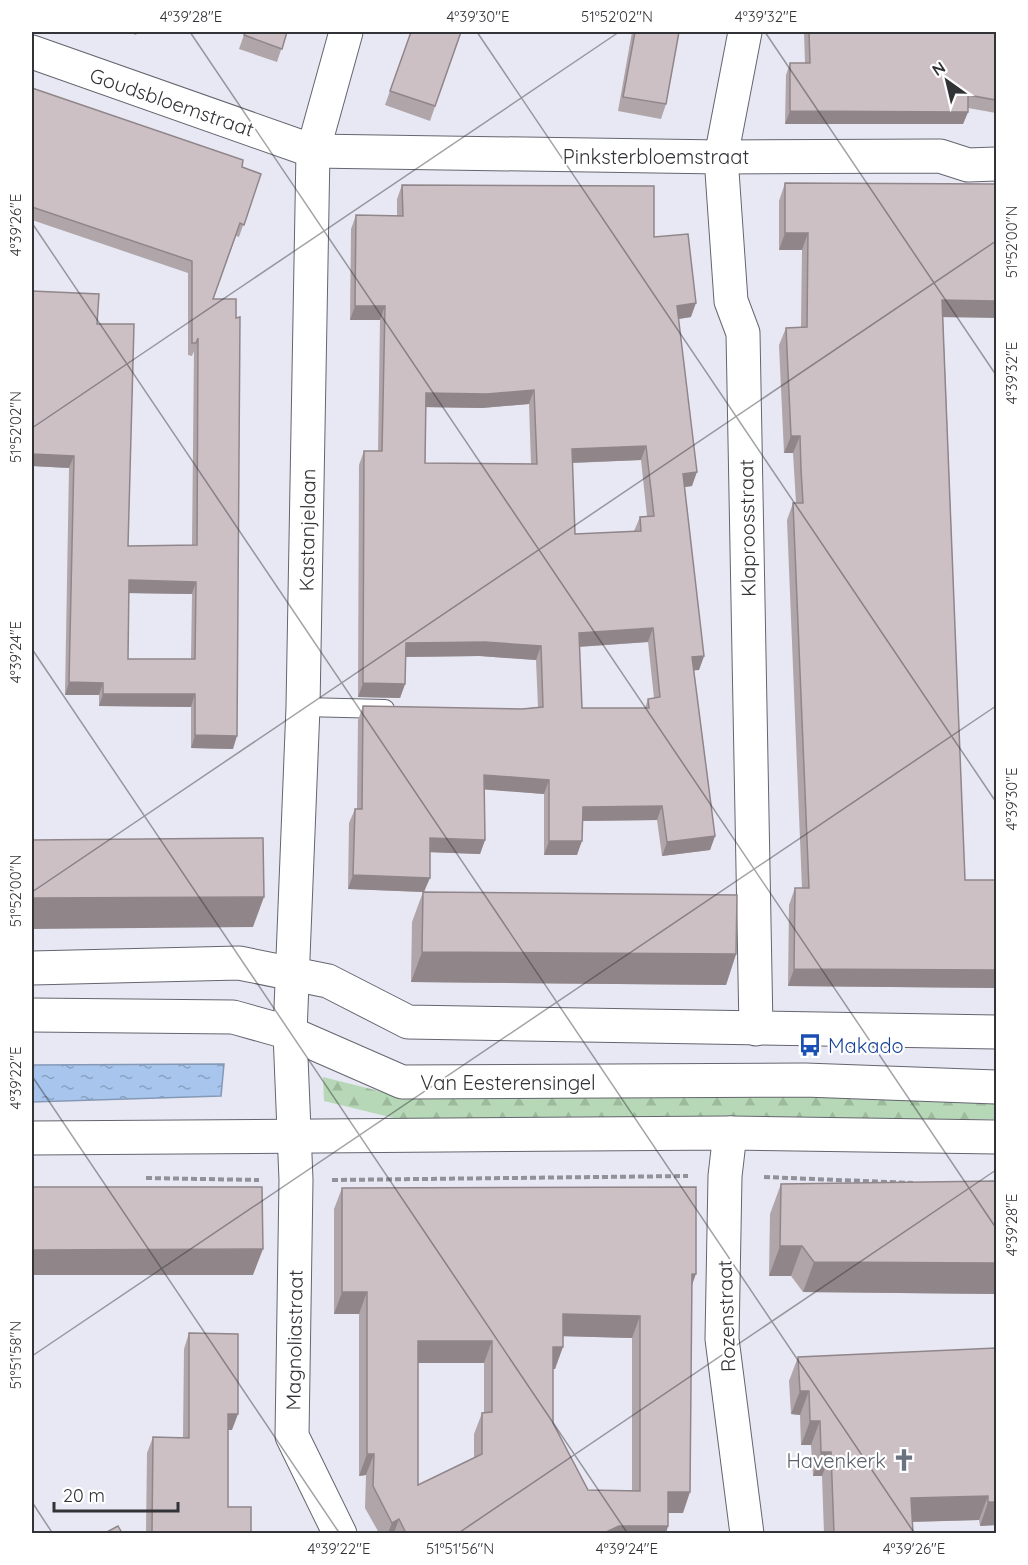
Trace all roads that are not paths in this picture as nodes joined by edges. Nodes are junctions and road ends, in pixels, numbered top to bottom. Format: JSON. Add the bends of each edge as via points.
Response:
{"nodes":[{"id":1,"x":346,"y":32,"type":"edge"},
{"id":2,"x":745,"y":32,"type":"edge"},
{"id":3,"x":32,"y":52,"type":"edge"},
{"id":4,"x":313,"y":151,"type":"junction"},
{"id":5,"x":721,"y":157,"type":"junction"},
{"id":6,"x":996,"y":164,"type":"edge"},
{"id":7,"x":303,"y":707,"type":"junction"},
{"id":8,"x":398,"y":709,"type":"edge"},
{"id":9,"x":32,"y":968,"type":"edge"},
{"id":10,"x":294,"y":974,"type":"junction"},
{"id":11,"x":32,"y":1015,"type":"edge"},
{"id":12,"x":756,"y":1029,"type":"junction"},
{"id":13,"x":996,"y":1032,"type":"edge"},
{"id":14,"x":290,"y":1033,"type":"junction"},
{"id":15,"x":996,"y":1087,"type":"edge"},
{"id":16,"x":730,"y":1133,"type":"junction"},
{"id":17,"x":295,"y":1136,"type":"junction"},
{"id":18,"x":996,"y":1137,"type":"edge"},
{"id":19,"x":32,"y":1138,"type":"edge"},
{"id":20,"x":340,"y":1533,"type":"edge"},
{"id":21,"x":747,"y":1533,"type":"edge"}],
"edges":[{"from":1,"to":4,"type":"street","name":"Kastanjelaan"},
{"from":2,"to":5,"type":"street","name":"Klaproosstraat"},
{"from":3,"to":4,"type":"street","name":"Goudsbloemstraat"},
{"from":4,"to":5,"type":"street","name":"Pinksterbloemstraat"},
{"from":4,"to":7,"type":"street","name":"Kastanjelaan"},
{"from":5,"to":6,"type":"street","name":"Pinksterbloemstraat","via":[[940,156],[968,165]]},
{"from":5,"to":12,"type":"street","name":"Klaproosstraat","via":[[731,301],[743,333]]},
{"from":7,"to":8,"type":"lane"},
{"from":7,"to":10,"type":"street","name":"Kastanjelaan"},
{"from":9,"to":10,"type":"street","via":[[239,963]]},
{"from":10,"to":12,"type":"street","via":[[328,981],[408,1022]]},
{"from":10,"to":14,"type":"street","name":"Kastanjelaan"},
{"from":11,"to":14,"type":"street","name":"Van Eesterensingel","via":[[233,1017]]},
{"from":12,"to":13,"type":"street"},
{"from":14,"to":15,"type":"street","name":"Van Eesterensingel","via":[[402,1082],[805,1080]]},
{"from":14,"to":17,"type":"street","name":"Kastanjelaan"},
{"from":16,"to":17,"type":"street"},
{"from":16,"to":18,"type":"street"},
{"from":16,"to":21,"type":"street","name":"Rozenstraat","via":[[725,1176],[722,1340]]},
{"from":17,"to":19,"type":"street"},
{"from":17,"to":20,"type":"street","name":"Magnoliastraat","via":[[292,1436]]}]}
